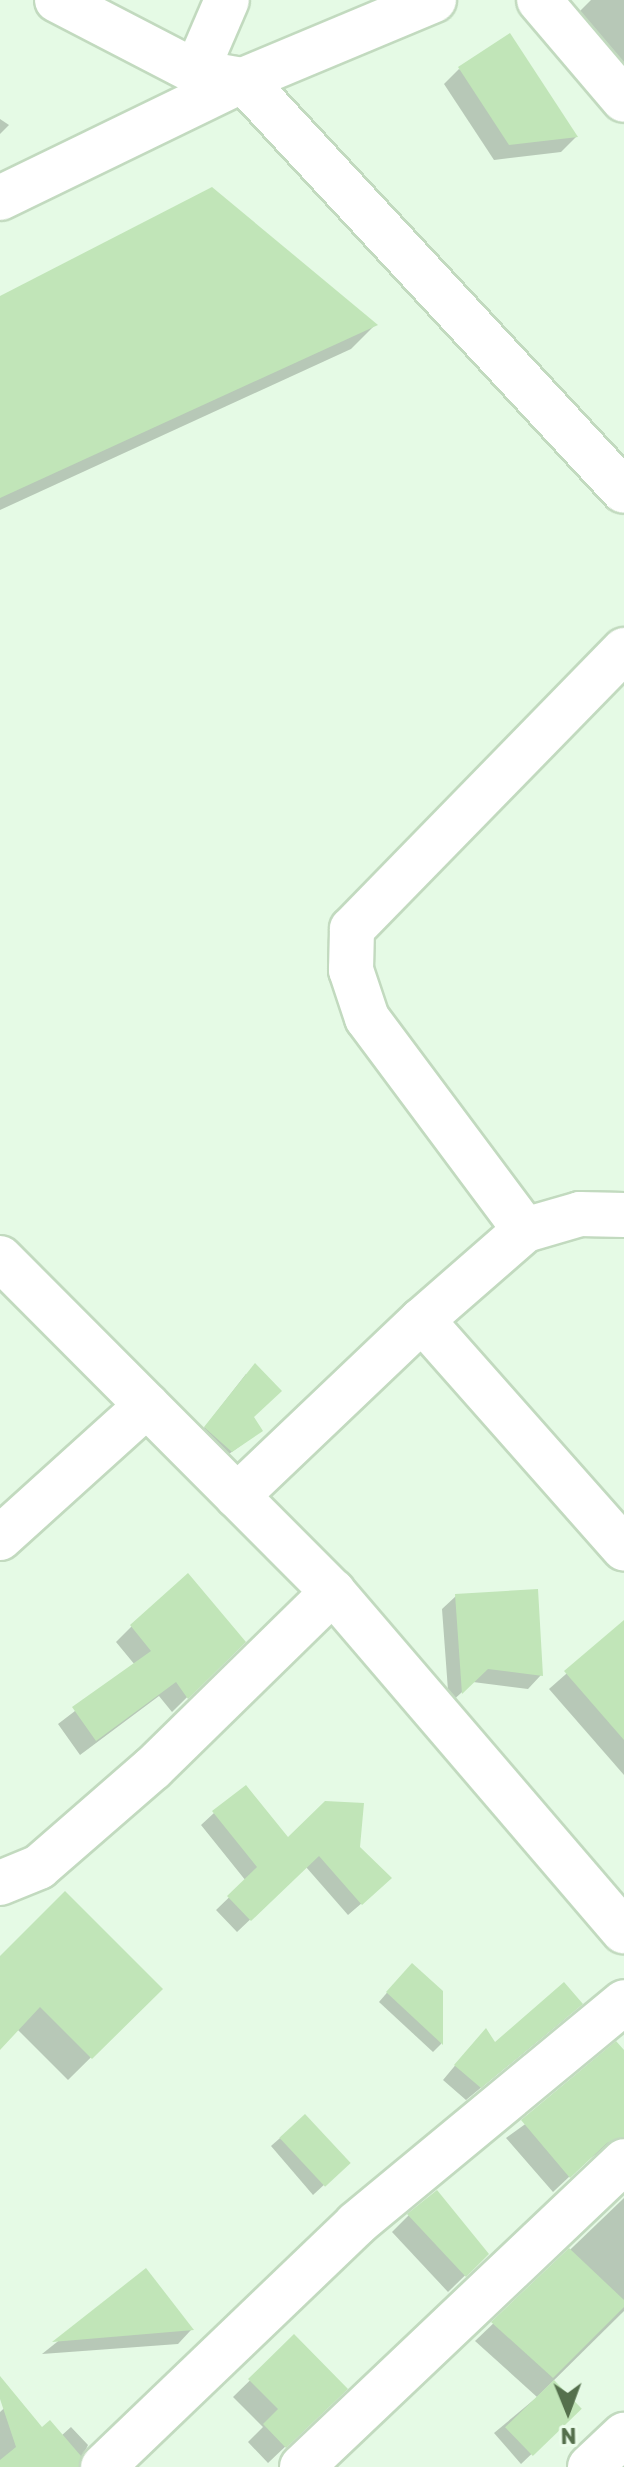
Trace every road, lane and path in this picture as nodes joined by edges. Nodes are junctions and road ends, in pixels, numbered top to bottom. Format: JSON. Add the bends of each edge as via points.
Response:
{"nodes":[{"id":1,"x":57,"y":0,"type":"edge"},
{"id":2,"x":227,"y":0,"type":"edge"},
{"id":3,"x":434,"y":0,"type":"edge"},
{"id":4,"x":539,"y":0,"type":"edge"},
{"id":5,"x":196,"y":72,"type":"junction"},
{"id":6,"x":243,"y":80,"type":"junction"},
{"id":7,"x":624,"y":100,"type":"edge"},
{"id":8,"x":0,"y":198,"type":"edge"},
{"id":9,"x":624,"y":491,"type":"edge"},
{"id":10,"x":624,"y":650,"type":"edge"},
{"id":11,"x":624,"y":1215,"type":"edge"},
{"id":12,"x":525,"y":1230,"type":"junction"},
{"id":13,"x":0,"y":1258,"type":"edge"},
{"id":14,"x":422,"y":1320,"type":"junction"},
{"id":15,"x":147,"y":1405,"type":"junction"},
{"id":16,"x":237,"y":1496,"type":"junction"},
{"id":17,"x":0,"y":1538,"type":"edge"},
{"id":18,"x":624,"y":1548,"type":"edge"},
{"id":19,"x":333,"y":1592,"type":"junction"},
{"id":20,"x":0,"y":1883,"type":"edge"},
{"id":21,"x":624,"y":1931,"type":"edge"},
{"id":22,"x":624,"y":2002,"type":"edge"},
{"id":23,"x":624,"y":2161,"type":"edge"},
{"id":24,"x":624,"y":2435,"type":"edge"},
{"id":25,"x":103,"y":2467,"type":"edge"},
{"id":26,"x":302,"y":2467,"type":"edge"},
{"id":27,"x":590,"y":2467,"type":"edge"}],
"edges":[{"from":1,"to":5,"type":"street"},
{"from":2,"to":5,"type":"street"},
{"from":3,"to":6,"type":"street"},
{"from":4,"to":7,"type":"street"},
{"from":5,"to":6,"type":"street"},
{"from":6,"to":8,"type":"street"},
{"from":6,"to":9,"type":"street"},
{"from":10,"to":12,"type":"street","via":[[352,929],[351,970],[367,1018]]},
{"from":11,"to":12,"type":"street","via":[[580,1214]]},
{"from":12,"to":14,"type":"street"},
{"from":13,"to":15,"type":"street"},
{"from":14,"to":16,"type":"street"},
{"from":14,"to":18,"type":"street"},
{"from":15,"to":16,"type":"street"},
{"from":15,"to":17,"type":"street"},
{"from":16,"to":19,"type":"street"},
{"from":19,"to":20,"type":"street","via":[[153,1768],[39,1867]]},
{"from":19,"to":21,"type":"street"},
{"from":22,"to":25,"type":"street","via":[[356,2224]]},
{"from":23,"to":26,"type":"street"},
{"from":24,"to":27,"type":"street"}]}
